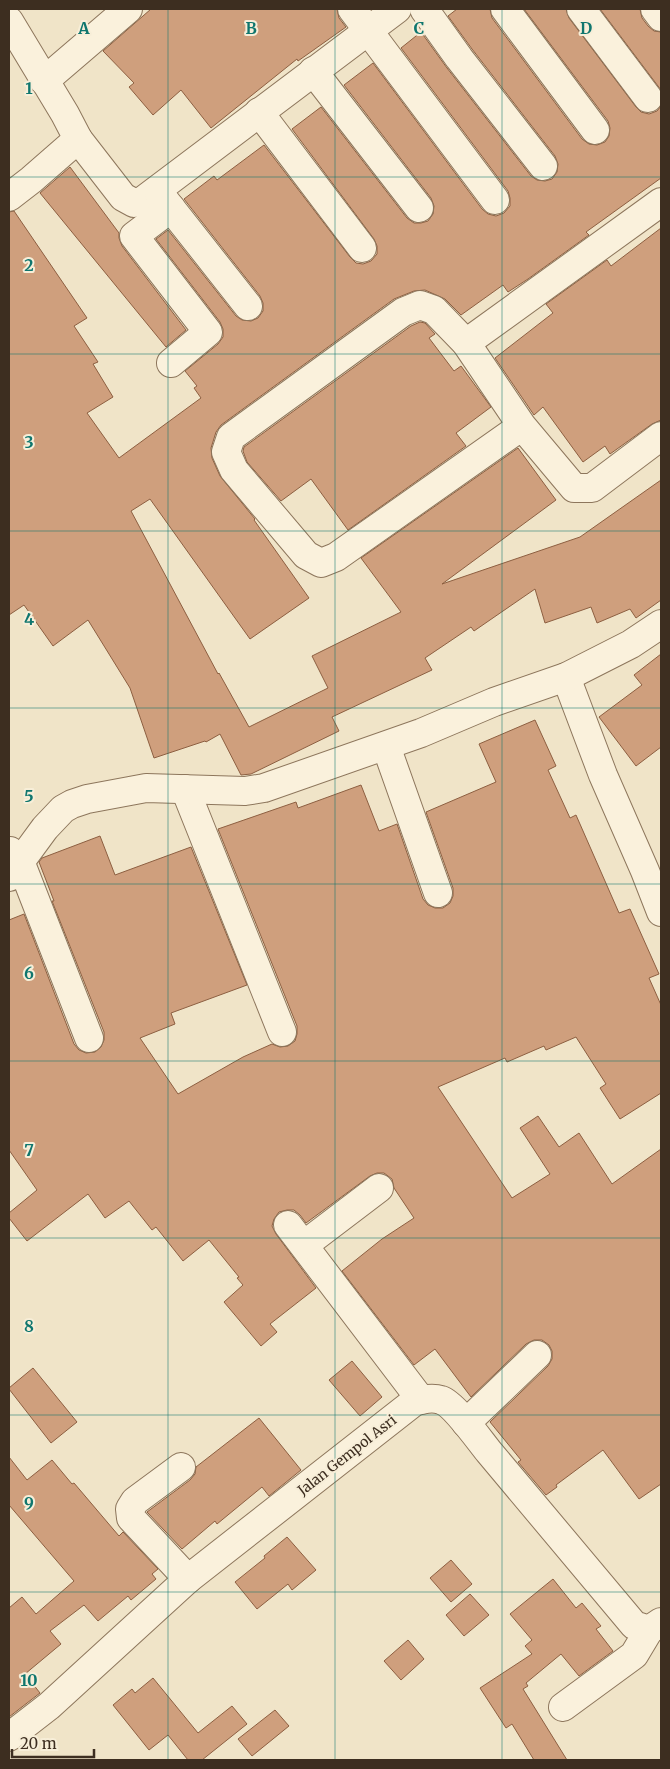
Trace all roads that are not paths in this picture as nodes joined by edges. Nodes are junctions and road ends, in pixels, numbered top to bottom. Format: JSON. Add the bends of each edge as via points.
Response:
{"nodes":[{"id":1,"x":128,"y":9,"type":"edge"},
{"id":2,"x":396,"y":9,"type":"edge"},
{"id":3,"x":424,"y":9,"type":"edge"},
{"id":4,"x":505,"y":9,"type":"edge"},
{"id":5,"x":581,"y":9,"type":"edge"},
{"id":6,"x":655,"y":9,"type":"edge"},
{"id":7,"x":14,"y":17,"type":"edge"},
{"id":8,"x":661,"y":17,"type":"edge"},
{"id":9,"x":360,"y":19,"type":"edge"},
{"id":10,"x":313,"y":71,"type":"junction"},
{"id":11,"x":44,"y":81,"type":"junction"},
{"id":12,"x":648,"y":98,"type":"dead end"},
{"id":13,"x":259,"y":112,"type":"junction"},
{"id":14,"x":595,"y":130,"type":"dead end"},
{"id":15,"x":78,"y":139,"type":"junction"},
{"id":16,"x":542,"y":166,"type":"dead end"},
{"id":17,"x":9,"y":197,"type":"edge"},
{"id":18,"x":164,"y":199,"type":"junction"},
{"id":19,"x":495,"y":200,"type":"dead end"},
{"id":20,"x":661,"y":202,"type":"edge"},
{"id":21,"x":419,"y":208,"type":"dead end"},
{"id":22,"x":362,"y":248,"type":"dead end"},
{"id":23,"x":248,"y":306,"type":"dead end"},
{"id":24,"x":466,"y":343,"type":"junction"},
{"id":25,"x":171,"y":363,"type":"dead end"},
{"id":26,"x":522,"y":426,"type":"junction"},
{"id":27,"x":661,"y":436,"type":"edge"},
{"id":28,"x":661,"y":624,"type":"edge"},
{"id":29,"x":566,"y":677,"type":"junction"},
{"id":30,"x":386,"y":746,"type":"junction"},
{"id":31,"x":185,"y":789,"type":"junction"},
{"id":32,"x":12,"y":863,"type":"edge"},
{"id":33,"x":653,"y":866,"type":"edge"},
{"id":34,"x":438,"y":893,"type":"dead end"},
{"id":35,"x":661,"y":912,"type":"edge"},
{"id":36,"x":282,"y":1032,"type":"dead end"},
{"id":37,"x":89,"y":1038,"type":"dead end"},
{"id":38,"x":379,"y":1188,"type":"dead end"},
{"id":39,"x":537,"y":1355,"type":"dead end"},
{"id":40,"x":421,"y":1400,"type":"junction"},
{"id":41,"x":466,"y":1423,"type":"junction"},
{"id":42,"x":181,"y":1467,"type":"dead end"},
{"id":43,"x":188,"y":1579,"type":"junction"},
{"id":44,"x":655,"y":1626,"type":"edge"},
{"id":45,"x":563,"y":1707,"type":"dead end"},
{"id":46,"x":9,"y":1737,"type":"edge"}],
"edges":[{"from":1,"to":11,"type":"street"},
{"from":2,"to":9,"type":"street"},
{"from":3,"to":16,"type":"street"},
{"from":4,"to":14,"type":"street"},
{"from":5,"to":12,"type":"street"},
{"from":6,"to":8,"type":"street"},
{"from":7,"to":11,"type":"street"},
{"from":9,"to":10,"type":"street"},
{"from":9,"to":19,"type":"street"},
{"from":10,"to":13,"type":"street"},
{"from":10,"to":21,"type":"street"},
{"from":11,"to":15,"type":"street"},
{"from":13,"to":18,"type":"street"},
{"from":13,"to":22,"type":"street"},
{"from":15,"to":17,"type":"street"},
{"from":15,"to":18,"type":"street","via":[[129,201]]},
{"from":18,"to":23,"type":"street"},
{"from":18,"to":25,"type":"street","via":[[134,236],[208,332]]},
{"from":20,"to":24,"type":"street"},
{"from":24,"to":26,"type":"street"},
{"from":24,"to":26,"type":"street","via":[[434,310],[420,306],[403,312],[231,437],[226,452],[234,470],[306,555],[321,563],[336,557]]},
{"from":26,"to":27,"type":"street","via":[[574,488],[592,488]]},
{"from":28,"to":29,"type":"street","via":[[631,644]]},
{"from":29,"to":30,"type":"street"},
{"from":29,"to":33,"type":"street","via":[[603,775]]},
{"from":30,"to":31,"type":"street","via":[[264,788],[245,791]]},
{"from":30,"to":34,"type":"street"},
{"from":31,"to":32,"type":"street","via":[[146,788],[72,804],[63,809]]},
{"from":31,"to":36,"type":"street"},
{"from":32,"to":37,"type":"street"},
{"from":33,"to":35,"type":"street"},
{"from":38,"to":40,"type":"street","via":[[296,1235]]},
{"from":39,"to":41,"type":"street"},
{"from":40,"to":41,"type":"street","via":[[443,1400]]},
{"from":40,"to":43,"type":"street","name":"Jalan Gempol Asri","via":[[414,1402]]},
{"from":41,"to":44,"type":"street","via":[[634,1625]]},
{"from":42,"to":43,"type":"street","via":[[135,1501],[130,1509],[131,1518]]},
{"from":43,"to":46,"type":"street","name":"Jalan Gempol Asri","via":[[49,1706]]},
{"from":44,"to":45,"type":"street","via":[[634,1655]]}]}
